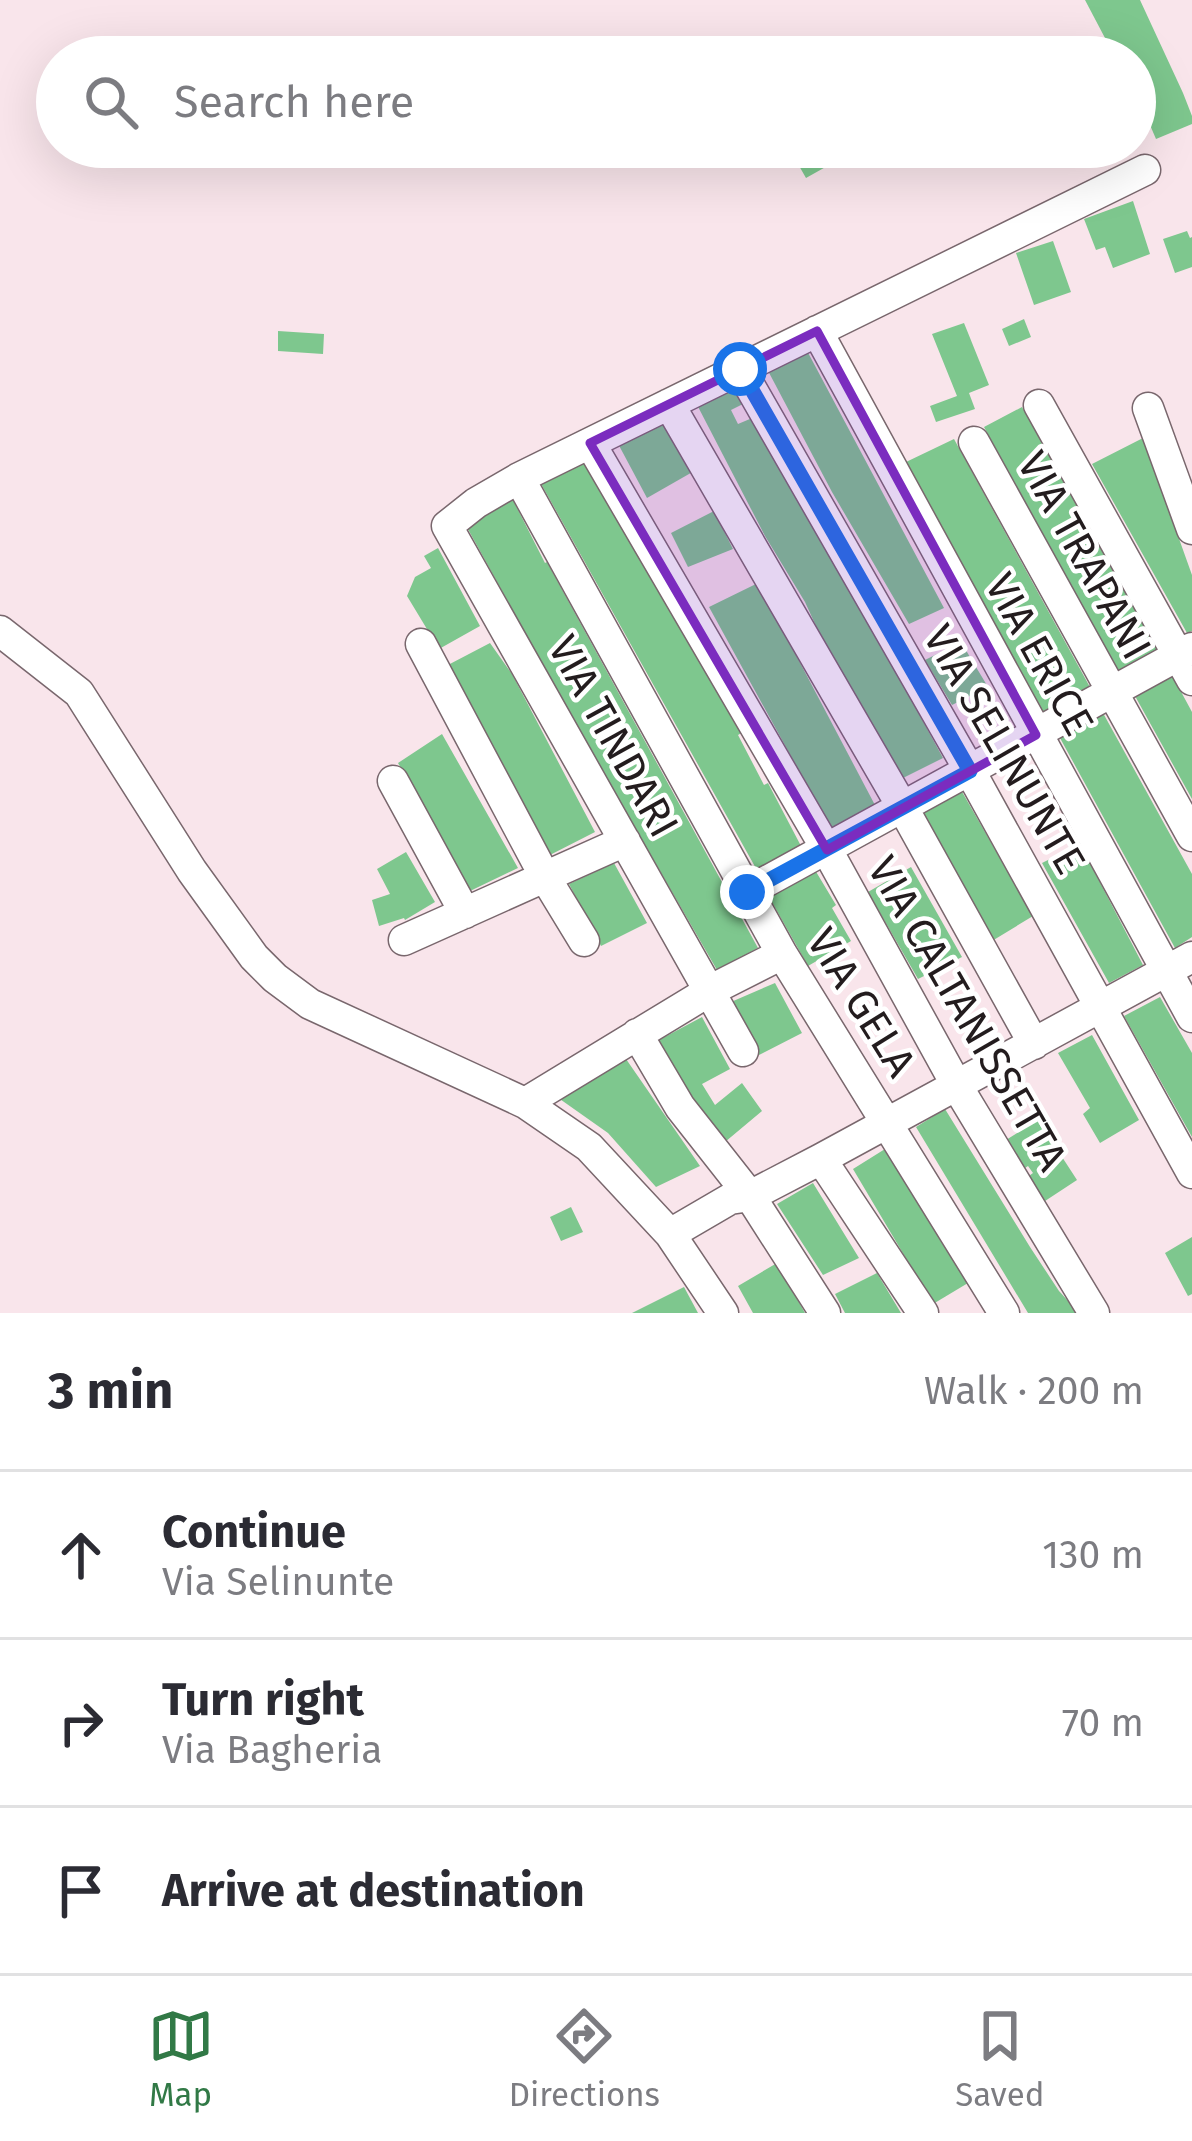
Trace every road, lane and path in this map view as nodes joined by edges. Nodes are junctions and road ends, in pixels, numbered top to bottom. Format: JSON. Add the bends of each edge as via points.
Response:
{"nodes":[{"id":1,"x":1145,"y":170,"type":"dead end"},
{"id":2,"x":817,"y":331,"type":"junction"},
{"id":3,"x":740,"y":369,"type":"junction"},
{"id":4,"x":670,"y":404,"type":"junction"},
{"id":5,"x":1039,"y":405,"type":"dead end"},
{"id":6,"x":1148,"y":408,"type":"dead end"},
{"id":7,"x":974,"y":442,"type":"dead end"},
{"id":8,"x":590,"y":443,"type":"junction"},
{"id":9,"x":519,"y":478,"type":"junction"},
{"id":10,"x":1192,"y":530,"type":"edge"},
{"id":11,"x":0,"y":631,"type":"edge"},
{"id":12,"x":421,"y":644,"type":"dead end"},
{"id":13,"x":1188,"y":661,"type":"edge"},
{"id":14,"x":1113,"y":692,"type":"junction"},
{"id":15,"x":1036,"y":734,"type":"junction"},
{"id":16,"x":970,"y":771,"type":"junction"},
{"id":17,"x":393,"y":781,"type":"dead end"},
{"id":18,"x":903,"y":808,"type":"junction"},
{"id":19,"x":1192,"y":836,"type":"edge"},
{"id":20,"x":625,"y":841,"type":"junction"},
{"id":21,"x":826,"y":850,"type":"junction"},
{"id":22,"x":545,"y":877,"type":"junction"},
{"id":23,"x":747,"y":892,"type":"junction"},
{"id":24,"x":464,"y":913,"type":"junction"},
{"id":25,"x":404,"y":940,"type":"dead end"},
{"id":26,"x":584,"y":940,"type":"dead end"},
{"id":27,"x":782,"y":954,"type":"junction"},
{"id":28,"x":1180,"y":964,"type":"edge"},
{"id":29,"x":710,"y":990,"type":"junction"},
{"id":30,"x":1102,"y":1007,"type":"junction"},
{"id":31,"x":1192,"y":1017,"type":"edge"},
{"id":32,"x":637,"y":1034,"type":"junction"},
{"id":33,"x":1034,"y":1045,"type":"junction"},
{"id":34,"x":743,"y":1051,"type":"dead end"},
{"id":35,"x":957,"y":1086,"type":"junction"},
{"id":36,"x":525,"y":1103,"type":"junction"},
{"id":37,"x":888,"y":1123,"type":"junction"},
{"id":38,"x":821,"y":1159,"type":"junction"},
{"id":39,"x":1192,"y":1173,"type":"edge"},
{"id":40,"x":750,"y":1196,"type":"junction"},
{"id":41,"x":670,"y":1234,"type":"junction"},
{"id":42,"x":723,"y":1313,"type":"edge"},
{"id":43,"x":825,"y":1313,"type":"edge"},
{"id":44,"x":923,"y":1313,"type":"edge"},
{"id":45,"x":1004,"y":1313,"type":"edge"},
{"id":46,"x":1094,"y":1313,"type":"edge"}],
"edges":[{"from":1,"to":2,"type":"street"},
{"from":2,"to":3,"type":"street"},
{"from":2,"to":15,"type":"street","name":"VIA ERICE"},
{"from":3,"to":4,"type":"street"},
{"from":3,"to":16,"type":"street","name":"VIA SELINUNTE"},
{"from":4,"to":8,"type":"street"},
{"from":4,"to":18,"type":"street"},
{"from":5,"to":13,"type":"street"},
{"from":6,"to":10,"type":"street"},
{"from":7,"to":14,"type":"street","name":"VIA TRAPANI"},
{"from":8,"to":9,"type":"street"},
{"from":8,"to":21,"type":"street","name":"VIA CALTANISSETTA"},
{"from":9,"to":20,"type":"street","name":"VIA TINDARI","via":[[447,526]]},
{"from":9,"to":23,"type":"street","name":"VIA GELA"},
{"from":11,"to":36,"type":"street","via":[[80,693],[192,871],[275,978],[310,1004]]},
{"from":12,"to":22,"type":"street"},
{"from":13,"to":14,"type":"street"},
{"from":14,"to":15,"type":"street"},
{"from":14,"to":19,"type":"street","name":"VIA TRAPANI"},
{"from":15,"to":16,"type":"street"},
{"from":15,"to":28,"type":"street","name":"VIA ERICE"},
{"from":16,"to":18,"type":"street"},
{"from":16,"to":30,"type":"street","name":"VIA SELINUNTE"},
{"from":17,"to":24,"type":"street"},
{"from":18,"to":21,"type":"street"},
{"from":18,"to":33,"type":"street"},
{"from":20,"to":22,"type":"street"},
{"from":20,"to":29,"type":"street","name":"VIA TINDARI"},
{"from":21,"to":23,"type":"street"},
{"from":21,"to":35,"type":"street","name":"VIA CALTANISSETTA"},
{"from":22,"to":24,"type":"street"},
{"from":22,"to":26,"type":"street"},
{"from":23,"to":27,"type":"street","name":"VIA GELA"},
{"from":24,"to":25,"type":"street"},
{"from":27,"to":29,"type":"street"},
{"from":27,"to":37,"type":"street","name":"VIA GELA"},
{"from":28,"to":30,"type":"street"},
{"from":28,"to":31,"type":"street","name":"VIA ERICE"},
{"from":29,"to":32,"type":"street"},
{"from":29,"to":34,"type":"street","name":"VIA TINDARI"},
{"from":30,"to":33,"type":"street"},
{"from":30,"to":39,"type":"street","name":"VIA SELINUNTE"},
{"from":32,"to":36,"type":"street"},
{"from":32,"to":40,"type":"street","via":[[680,1107]]},
{"from":33,"to":35,"type":"street"},
{"from":35,"to":37,"type":"street"},
{"from":35,"to":46,"type":"street","name":"VIA CALTANISSETTA"},
{"from":36,"to":41,"type":"street","via":[[589,1147]]},
{"from":37,"to":38,"type":"street"},
{"from":37,"to":45,"type":"street","name":"VIA GELA"},
{"from":38,"to":40,"type":"street"},
{"from":38,"to":44,"type":"street"},
{"from":40,"to":41,"type":"street","via":[[730,1198]]},
{"from":40,"to":43,"type":"street"},
{"from":41,"to":42,"type":"street"}]}
